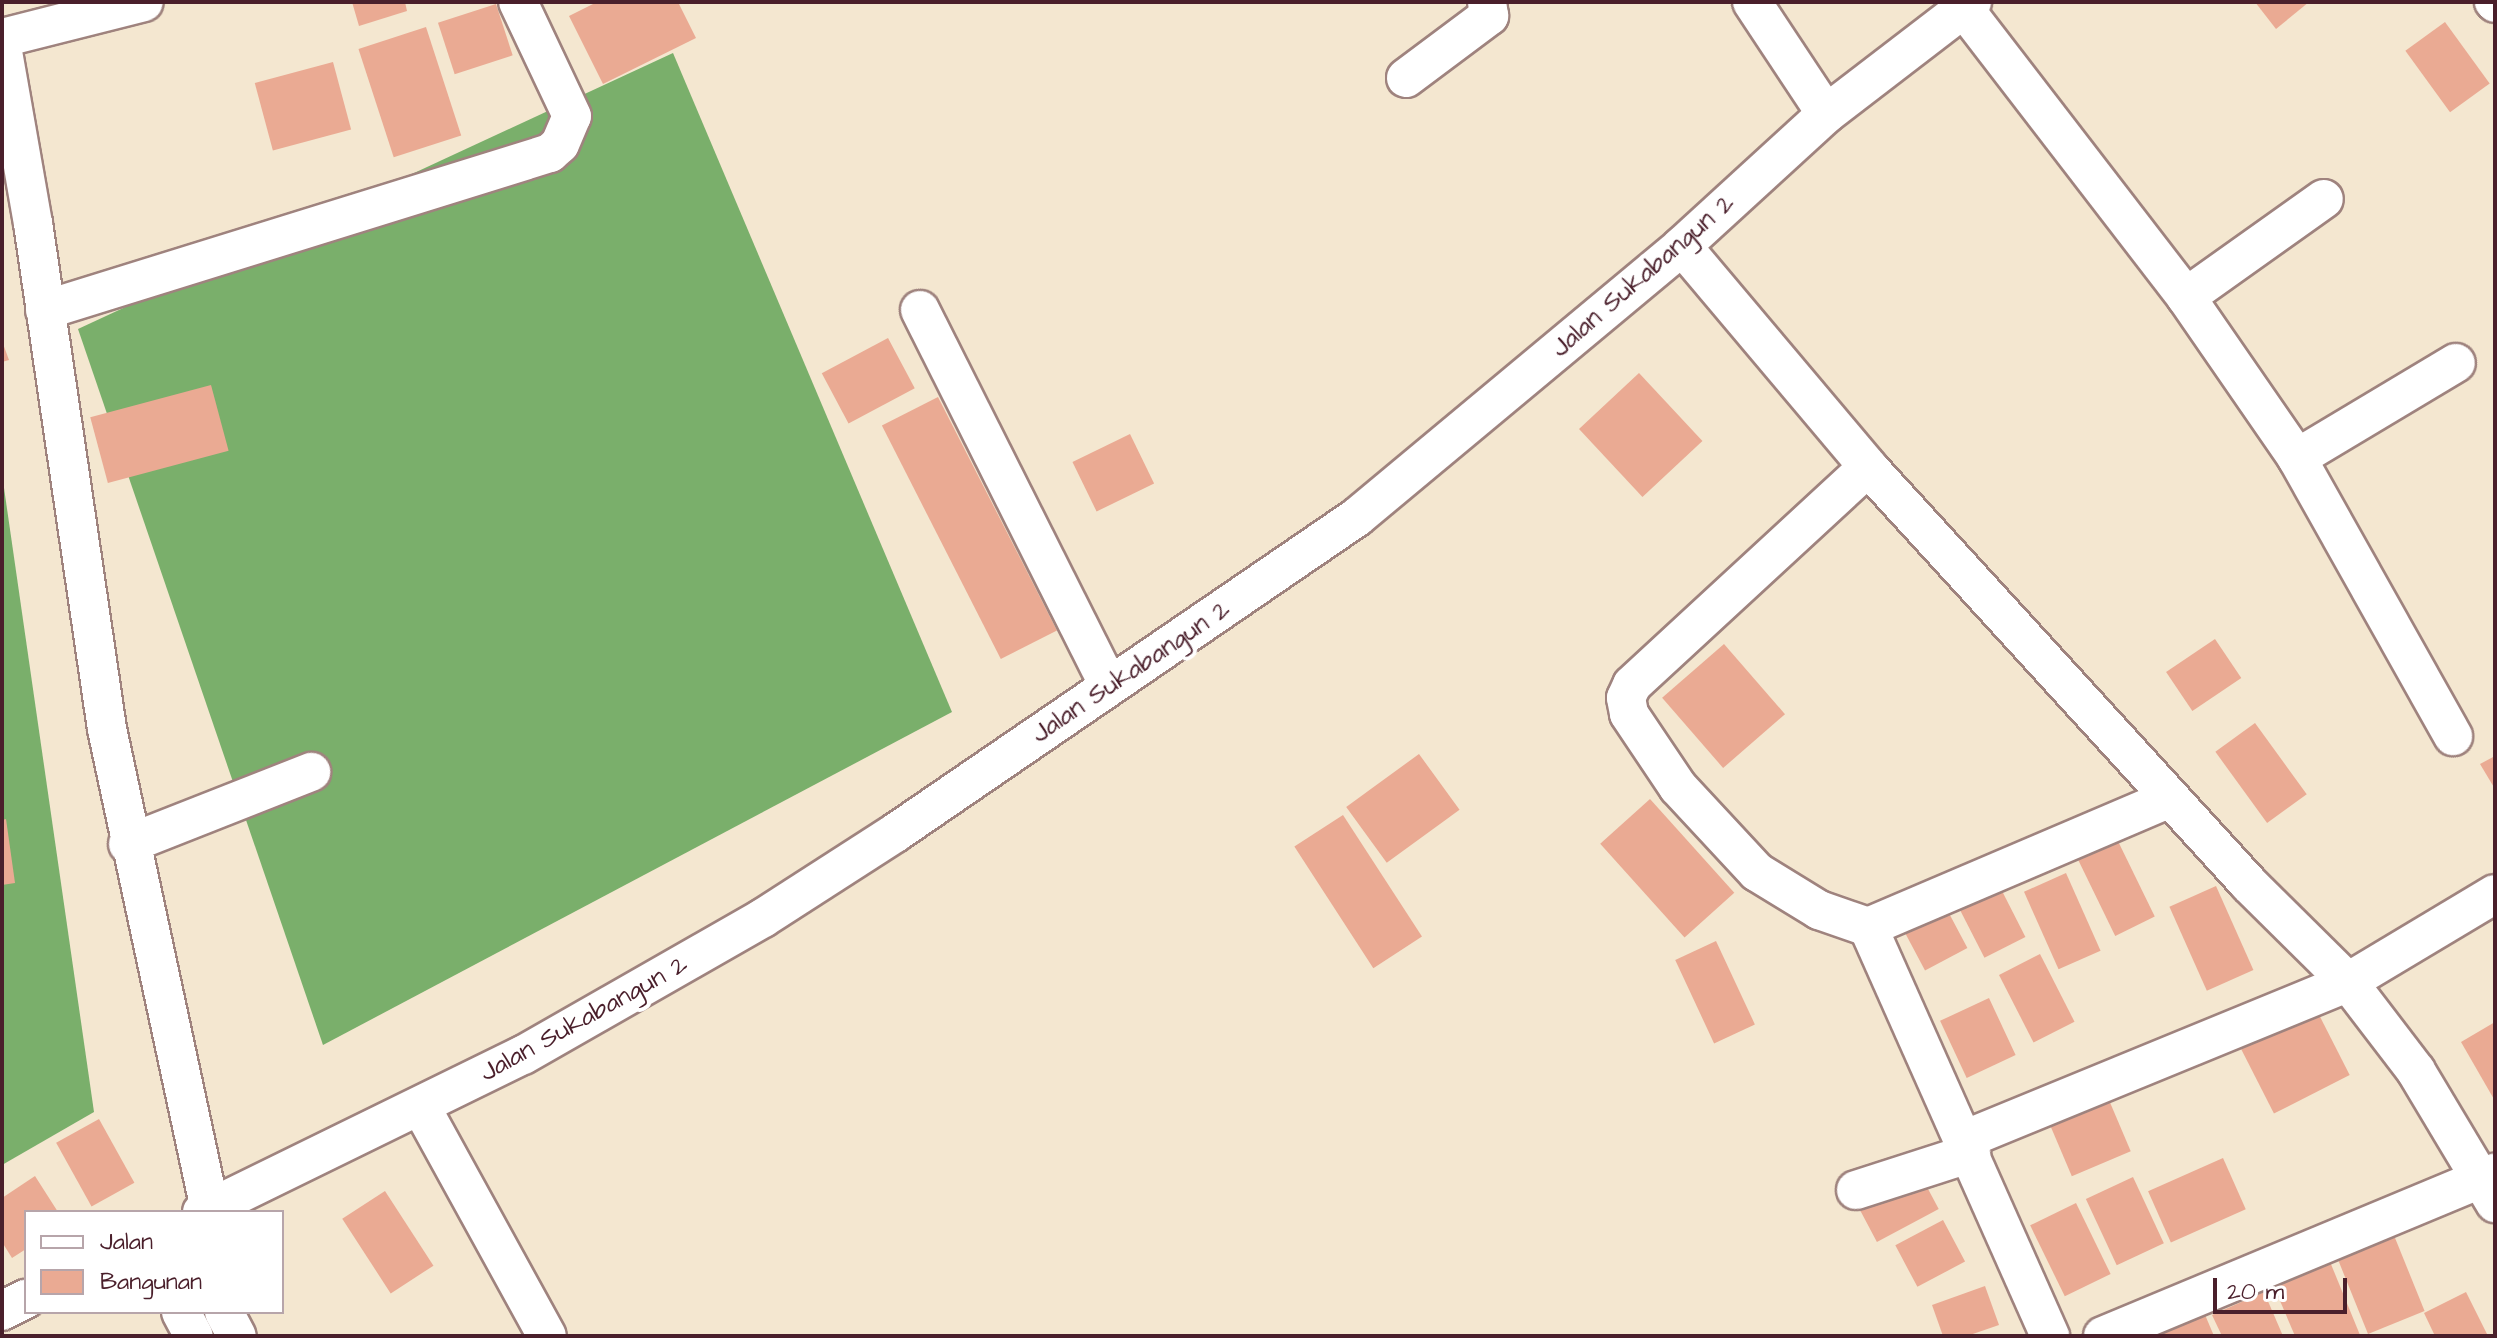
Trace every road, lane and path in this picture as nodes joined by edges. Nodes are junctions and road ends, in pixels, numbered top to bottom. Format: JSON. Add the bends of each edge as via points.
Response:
{"nodes":[{"id":1,"x":144,"y":2,"type":"edge"},
{"id":2,"x":518,"y":2,"type":"edge"},
{"id":3,"x":1487,"y":2,"type":"edge"},
{"id":4,"x":1752,"y":2,"type":"edge"},
{"id":5,"x":1965,"y":4,"type":"edge"},
{"id":6,"x":2,"y":38,"type":"edge"},
{"id":7,"x":2,"y":46,"type":"edge"},
{"id":8,"x":1406,"y":78,"type":"dead end"},
{"id":9,"x":1826,"y":114,"type":"junction"},
{"id":10,"x":2324,"y":199,"type":"dead end"},
{"id":11,"x":18,"y":229,"type":"edge"},
{"id":12,"x":1682,"y":246,"type":"junction"},
{"id":13,"x":2186,"y":297,"type":"junction"},
{"id":14,"x":45,"y":310,"type":"junction"},
{"id":15,"x":920,"y":310,"type":"dead end"},
{"id":16,"x":2456,"y":363,"type":"dead end"},
{"id":17,"x":2297,"y":458,"type":"junction"},
{"id":18,"x":1868,"y":467,"type":"junction"},
{"id":19,"x":1108,"y":684,"type":"junction"},
{"id":20,"x":2453,"y":736,"type":"dead end"},
{"id":21,"x":311,"y":772,"type":"dead end"},
{"id":22,"x":2170,"y":798,"type":"junction"},
{"id":23,"x":128,"y":844,"type":"junction"},
{"id":24,"x":2495,"y":894,"type":"edge"},
{"id":25,"x":1868,"y":927,"type":"junction"},
{"id":26,"x":2348,"y":982,"type":"junction"},
{"id":27,"x":421,"y":1107,"type":"junction"},
{"id":28,"x":1968,"y":1146,"type":"junction"},
{"id":29,"x":2491,"y":1185,"type":"edge"},
{"id":30,"x":1856,"y":1190,"type":"dead end"},
{"id":31,"x":206,"y":1210,"type":"edge"},
{"id":32,"x":24,"y":1300,"type":"edge"},
{"id":33,"x":2,"y":1311,"type":"edge"},
{"id":34,"x":182,"y":1314,"type":"edge"},
{"id":35,"x":225,"y":1314,"type":"edge"},
{"id":36,"x":194,"y":1336,"type":"edge"},
{"id":37,"x":237,"y":1336,"type":"edge"},
{"id":38,"x":547,"y":1336,"type":"edge"},
{"id":39,"x":2050,"y":1336,"type":"edge"},
{"id":40,"x":2103,"y":1336,"type":"edge"}],
"edges":[{"from":1,"to":6,"type":"street"},
{"from":2,"to":14,"type":"street","via":[[572,116],[565,136],[550,153]]},
{"from":3,"to":8,"type":"street","via":[[1489,16]]},
{"from":4,"to":9,"type":"street"},
{"from":5,"to":9,"type":"street","name":"Jalan Sukabangun 2"},
{"from":5,"to":13,"type":"street"},
{"from":7,"to":11,"type":"street"},
{"from":9,"to":12,"type":"street","name":"Jalan Sukabangun 2"},
{"from":10,"to":13,"type":"street"},
{"from":11,"to":14,"type":"street"},
{"from":12,"to":18,"type":"street"},
{"from":12,"to":19,"type":"street","name":"Jalan Sukabangun 2","via":[[1357,517]]},
{"from":13,"to":17,"type":"street"},
{"from":14,"to":23,"type":"street"},
{"from":15,"to":19,"type":"street"},
{"from":16,"to":17,"type":"street"},
{"from":17,"to":20,"type":"street"},
{"from":18,"to":22,"type":"street"},
{"from":18,"to":25,"type":"street","via":[[1632,685],[1626,698],[1629,714],[1678,787],[1757,872],[1819,910]]},
{"from":19,"to":27,"type":"street","name":"Jalan Sukabangun 2","via":[[763,918]]},
{"from":21,"to":23,"type":"street"},
{"from":22,"to":25,"type":"street"},
{"from":22,"to":26,"type":"street"},
{"from":23,"to":31,"type":"street"},
{"from":24,"to":26,"type":"street"},
{"from":25,"to":28,"type":"street"},
{"from":26,"to":28,"type":"street"},
{"from":26,"to":29,"type":"street","via":[[2416,1071]]},
{"from":27,"to":31,"type":"street","name":"Jalan Sukabangun 2"},
{"from":27,"to":38,"type":"street"},
{"from":28,"to":30,"type":"street"},
{"from":28,"to":39,"type":"street"},
{"from":29,"to":40,"type":"street"},
{"from":32,"to":33,"type":"street"},
{"from":34,"to":36,"type":"street"},
{"from":35,"to":37,"type":"street"}]}
